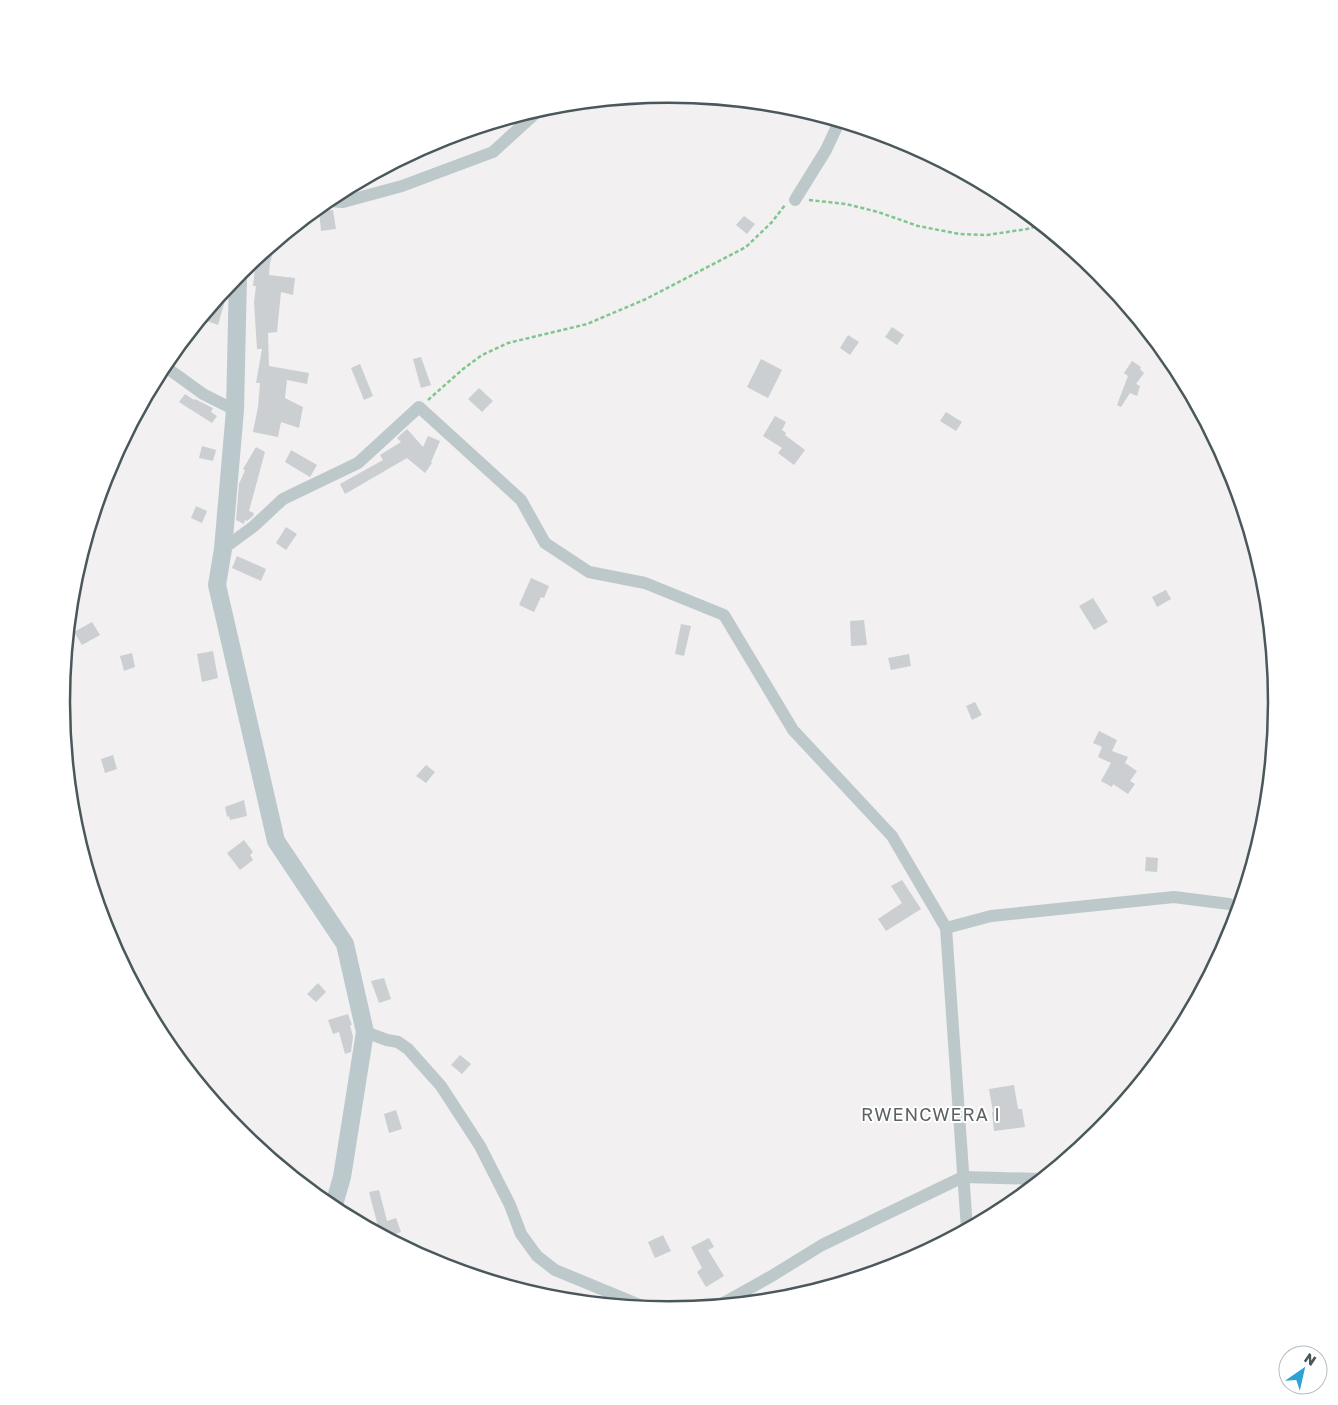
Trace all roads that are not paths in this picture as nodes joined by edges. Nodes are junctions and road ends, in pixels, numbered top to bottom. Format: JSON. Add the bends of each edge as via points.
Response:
{"nodes":[{"id":1,"x":527,"y":121,"type":"edge"},
{"id":2,"x":836,"y":128,"type":"edge"},
{"id":3,"x":795,"y":200,"type":"road end"},
{"id":4,"x":340,"y":202,"type":"edge"},
{"id":5,"x":238,"y":287,"type":"edge"},
{"id":6,"x":171,"y":371,"type":"edge"},
{"id":7,"x":235,"y":410,"type":"junction"},
{"id":8,"x":223,"y":549,"type":"junction"},
{"id":9,"x":1229,"y":904,"type":"dead end"},
{"id":10,"x":946,"y":928,"type":"junction"},
{"id":11,"x":365,"y":1032,"type":"junction"},
{"id":12,"x":963,"y":1176,"type":"junction"},
{"id":13,"x":1033,"y":1179,"type":"edge"},
{"id":14,"x":335,"y":1200,"type":"edge"},
{"id":15,"x":966,"y":1222,"type":"edge"},
{"id":16,"x":734,"y":1297,"type":"edge"},
{"id":17,"x":627,"y":1300,"type":"edge"}],
"edges":[{"from":1,"to":4,"type":"street","via":[[493,152],[402,186]]},
{"from":2,"to":3,"type":"street"},
{"from":5,"to":7,"type":"street"},
{"from":6,"to":7,"type":"street","via":[[203,394]]},
{"from":7,"to":8,"type":"street"},
{"from":8,"to":10,"type":"street","via":[[283,499],[358,464],[419,407],[521,500],[545,543],[589,572],[646,583],[724,615],[793,730],[892,836]]},
{"from":8,"to":11,"type":"street","via":[[217,585],[276,840],[345,944]]},
{"from":9,"to":10,"type":"street","via":[[1174,897],[991,916]]},
{"from":10,"to":12,"type":"street"},
{"from":11,"to":14,"type":"street","via":[[342,1177]]},
{"from":11,"to":17,"type":"street","via":[[398,1042],[408,1049],[441,1086],[480,1146],[521,1234],[537,1256],[555,1270]]},
{"from":12,"to":13,"type":"street"},
{"from":12,"to":15,"type":"street"},
{"from":12,"to":16,"type":"street","via":[[822,1245]]}]}
